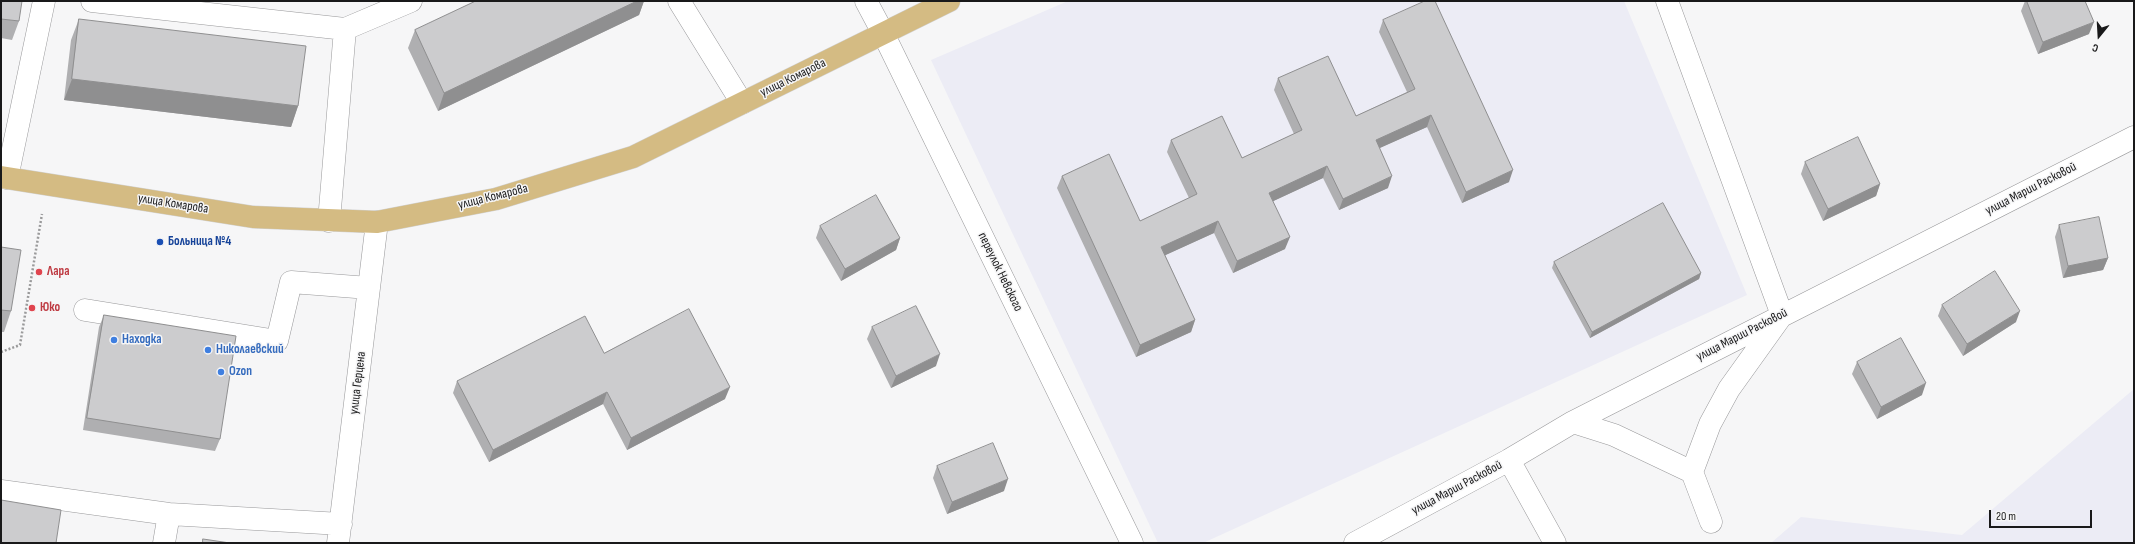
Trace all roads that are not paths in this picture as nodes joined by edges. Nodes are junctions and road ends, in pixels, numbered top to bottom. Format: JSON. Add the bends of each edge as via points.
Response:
{"nodes":[{"id":1,"x":44,"y":1,"type":"edge"},
{"id":2,"x":92,"y":1,"type":"edge"},
{"id":3,"x":411,"y":1,"type":"edge"},
{"id":4,"x":680,"y":1,"type":"edge"},
{"id":5,"x":866,"y":1,"type":"edge"},
{"id":6,"x":949,"y":1,"type":"edge"},
{"id":7,"x":1667,"y":1,"type":"edge"},
{"id":8,"x":345,"y":29,"type":"junction"},
{"id":9,"x":883,"y":34,"type":"junction"},
{"id":10,"x":742,"y":103,"type":"junction"},
{"id":11,"x":2134,"y":137,"type":"edge"},
{"id":12,"x":4,"y":178,"type":"edge"},
{"id":13,"x":329,"y":221,"type":"junction"},
{"id":14,"x":377,"y":222,"type":"junction"},
{"id":15,"x":369,"y":288,"type":"junction"},
{"id":16,"x":85,"y":310,"type":"dead end"},
{"id":17,"x":1782,"y":315,"type":"junction"},
{"id":18,"x":1573,"y":422,"type":"junction"},
{"id":19,"x":1510,"y":460,"type":"junction"},
{"id":20,"x":1692,"y":472,"type":"junction"},
{"id":21,"x":1,"y":491,"type":"edge"},
{"id":22,"x":169,"y":514,"type":"junction"},
{"id":23,"x":1711,"y":522,"type":"dead end"},
{"id":24,"x":340,"y":534,"type":"edge"},
{"id":25,"x":164,"y":543,"type":"edge"},
{"id":26,"x":1132,"y":543,"type":"edge"},
{"id":27,"x":1355,"y":543,"type":"edge"},
{"id":28,"x":1555,"y":543,"type":"edge"}],
"edges":[{"from":1,"to":12,"type":"street"},
{"from":2,"to":8,"type":"street"},
{"from":3,"to":8,"type":"street"},
{"from":4,"to":10,"type":"street"},
{"from":5,"to":9,"type":"street","name":"переулок Невского"},
{"from":6,"to":9,"type":"main road","name":"улица Комарова"},
{"from":7,"to":17,"type":"street"},
{"from":8,"to":13,"type":"street"},
{"from":9,"to":10,"type":"main road","name":"улица Комарова"},
{"from":9,"to":26,"type":"street","name":"переулок Невского"},
{"from":10,"to":14,"type":"main road","name":"улица Комарова","via":[[633,157],[496,199]]},
{"from":11,"to":17,"type":"street","name":"улица Марии Расковой"},
{"from":12,"to":13,"type":"main road","name":"улица Комарова","via":[[254,216]]},
{"from":13,"to":14,"type":"main road","name":"улица Комарова"},
{"from":14,"to":15,"type":"street","name":"улица Герцена"},
{"from":15,"to":16,"type":"street","via":[[291,282],[277,341]]},
{"from":15,"to":24,"type":"street","name":"улица Герцена"},
{"from":17,"to":18,"type":"street","name":"улица Марии Расковой"},
{"from":17,"to":20,"type":"street","via":[[1729,389],[1710,424]]},
{"from":18,"to":19,"type":"street","name":"улица Марии Расковой"},
{"from":18,"to":20,"type":"street","via":[[1614,435]]},
{"from":19,"to":27,"type":"street","name":"улица Марии Расковой"},
{"from":19,"to":28,"type":"street"},
{"from":20,"to":23,"type":"street"},
{"from":21,"to":22,"type":"street"},
{"from":22,"to":24,"type":"street"},
{"from":22,"to":25,"type":"street"}]}
